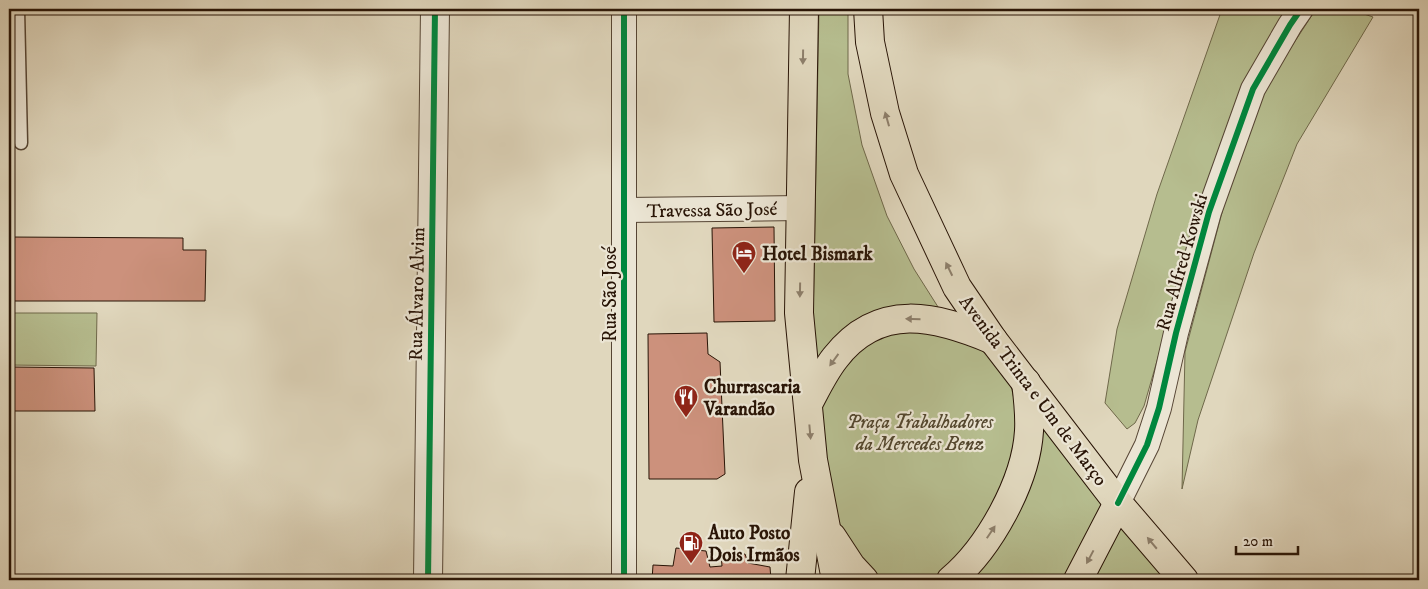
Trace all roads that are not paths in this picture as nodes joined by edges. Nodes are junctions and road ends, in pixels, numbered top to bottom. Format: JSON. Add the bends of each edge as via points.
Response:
{"nodes":[{"id":1,"x":18,"y":9,"type":"edge"},
{"id":2,"x":435,"y":9,"type":"edge"},
{"id":3,"x":624,"y":9,"type":"edge"},
{"id":4,"x":804,"y":9,"type":"edge"},
{"id":5,"x":868,"y":9,"type":"edge"},
{"id":6,"x":1301,"y":9,"type":"edge"},
{"id":7,"x":21,"y":143,"type":"dead end"},
{"id":8,"x":801,"y":208,"type":"junction"},
{"id":9,"x":624,"y":210,"type":"junction"},
{"id":10,"x":993,"y":340,"type":"junction"},
{"id":11,"x":1026,"y":382,"type":"junction"},
{"id":12,"x":808,"y":404,"type":"junction"},
{"id":13,"x":813,"y":460,"type":"junction"},
{"id":14,"x":1118,"y":503,"type":"junction"},
{"id":15,"x":825,"y":525,"type":"junction"},
{"id":16,"x":428,"y":580,"type":"edge"},
{"id":17,"x":624,"y":580,"type":"edge"},
{"id":18,"x":800,"y":580,"type":"edge"},
{"id":19,"x":836,"y":580,"type":"edge"},
{"id":20,"x":864,"y":580,"type":"edge"},
{"id":21,"x":951,"y":580,"type":"edge"},
{"id":22,"x":1078,"y":580,"type":"edge"},
{"id":23,"x":1184,"y":580,"type":"edge"}],
"edges":[{"from":1,"to":7,"type":"lane"},
{"from":2,"to":16,"type":"street","name":"Rua Álvaro Alvim"},
{"from":3,"to":9,"type":"street","name":"Rua São José"},
{"from":4,"to":8,"type":"main road","one_way":true},
{"from":10,"to":5,"type":"main road","name":"Avenida Trinta e Um de Março","one_way":true,"via":[[957,287],[904,174],[885,113],[870,42]]},
{"from":6,"to":14,"type":"street","name":"Rua Alfred Kowski","via":[[1254,89],[1209,212],[1147,445]]},
{"from":8,"to":9,"type":"street","name":"Travessa São José"},
{"from":8,"to":12,"type":"main road","one_way":true,"via":[[800,313]]},
{"from":9,"to":17,"type":"street","name":"Rua São José"},
{"from":10,"to":11,"type":"main road","name":"Avenida Trinta e Um de Março"},
{"from":10,"to":12,"type":"main road","one_way":true,"via":[[934,321],[914,318],[882,322],[845,346]]},
{"from":11,"to":14,"type":"main road","name":"Avenida Trinta e Um de Março"},
{"from":21,"to":11,"type":"main road","one_way":true,"via":[[982,546],[1017,483],[1029,432]]},
{"from":12,"to":13,"type":"main road","one_way":true},
{"from":13,"to":15,"type":"main road"},
{"from":13,"to":18,"type":"main road"},
{"from":14,"to":22,"type":"main road","one_way":true},
{"from":23,"to":14,"type":"main road","name":"Avenida Trinta e Um de Março","one_way":true},
{"from":15,"to":19,"type":"main road"},
{"from":15,"to":20,"type":"main road","via":[[851,566]]}]}
